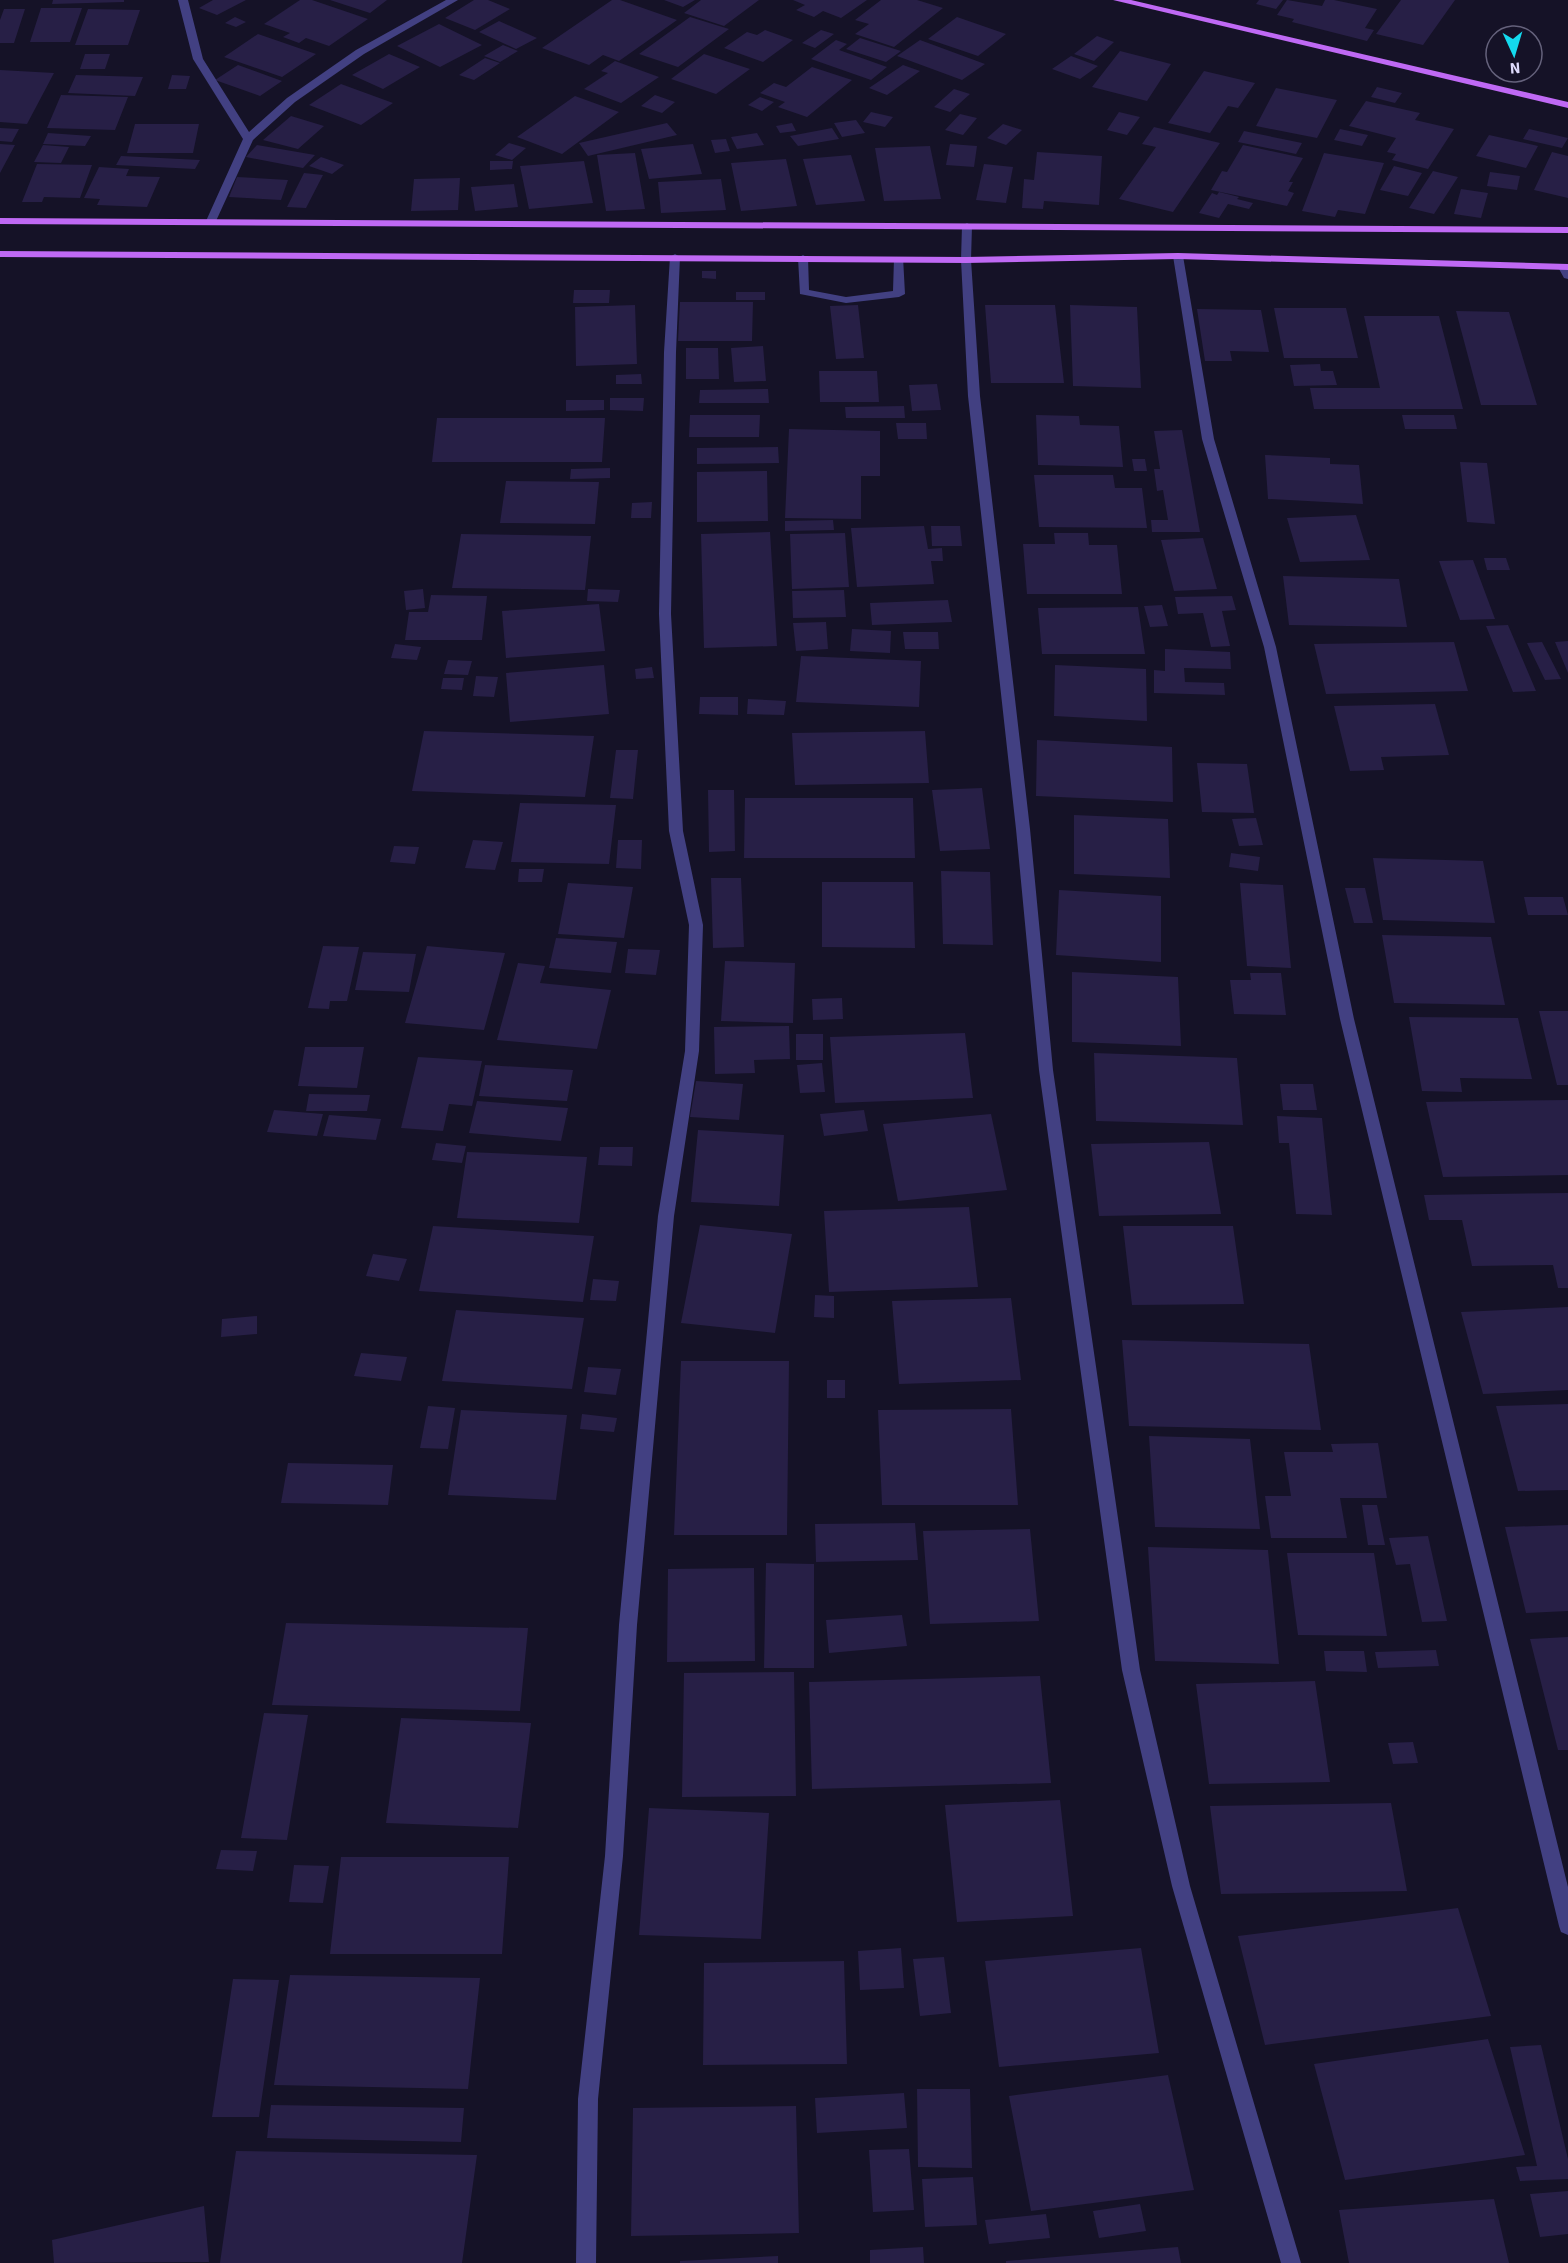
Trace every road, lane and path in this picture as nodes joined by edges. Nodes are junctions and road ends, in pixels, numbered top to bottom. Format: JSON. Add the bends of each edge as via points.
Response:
{"nodes":[{"id":1,"x":183,"y":0,"type":"edge"},
{"id":2,"x":453,"y":0,"type":"edge"},
{"id":3,"x":1118,"y":0,"type":"edge"},
{"id":4,"x":1568,"y":105,"type":"edge"},
{"id":5,"x":248,"y":139,"type":"junction"},
{"id":6,"x":0,"y":221,"type":"edge"},
{"id":7,"x":211,"y":221,"type":"junction"},
{"id":8,"x":967,"y":226,"type":"junction"},
{"id":9,"x":1568,"y":230,"type":"edge"},
{"id":10,"x":0,"y":254,"type":"edge"},
{"id":11,"x":1178,"y":256,"type":"junction"},
{"id":12,"x":675,"y":257,"type":"junction"},
{"id":13,"x":803,"y":258,"type":"junction"},
{"id":14,"x":899,"y":259,"type":"junction"},
{"id":15,"x":966,"y":260,"type":"junction"},
{"id":16,"x":1566,"y":270,"type":"edge"},
{"id":17,"x":1568,"y":1926,"type":"edge"},
{"id":18,"x":586,"y":2263,"type":"edge"},
{"id":19,"x":1291,"y":2263,"type":"edge"}],
"edges":[{"from":1,"to":5,"type":"street","via":[[198,59]]},
{"from":2,"to":5,"type":"street","via":[[360,52],[291,100]]},
{"from":3,"to":4,"type":"main road"},
{"from":5,"to":7,"type":"street"},
{"from":6,"to":7,"type":"main road"},
{"from":7,"to":8,"type":"main road"},
{"from":8,"to":9,"type":"main road"},
{"from":8,"to":15,"type":"street"},
{"from":10,"to":12,"type":"main road"},
{"from":11,"to":15,"type":"main road"},
{"from":11,"to":16,"type":"main road"},
{"from":11,"to":17,"type":"street","via":[[1208,439],[1270,647],[1347,1019]]},
{"from":12,"to":13,"type":"main road"},
{"from":12,"to":18,"type":"street","via":[[665,614],[676,831],[696,925],[692,1051],[666,1216],[628,1624],[614,1856],[588,2099]]},
{"from":13,"to":14,"type":"main road"},
{"from":13,"to":14,"type":"street","via":[[804,292],[846,300],[899,294]]},
{"from":14,"to":15,"type":"main road"},
{"from":15,"to":19,"type":"street","via":[[974,396],[1046,1070],[1131,1670],[1181,1886]]}]}
